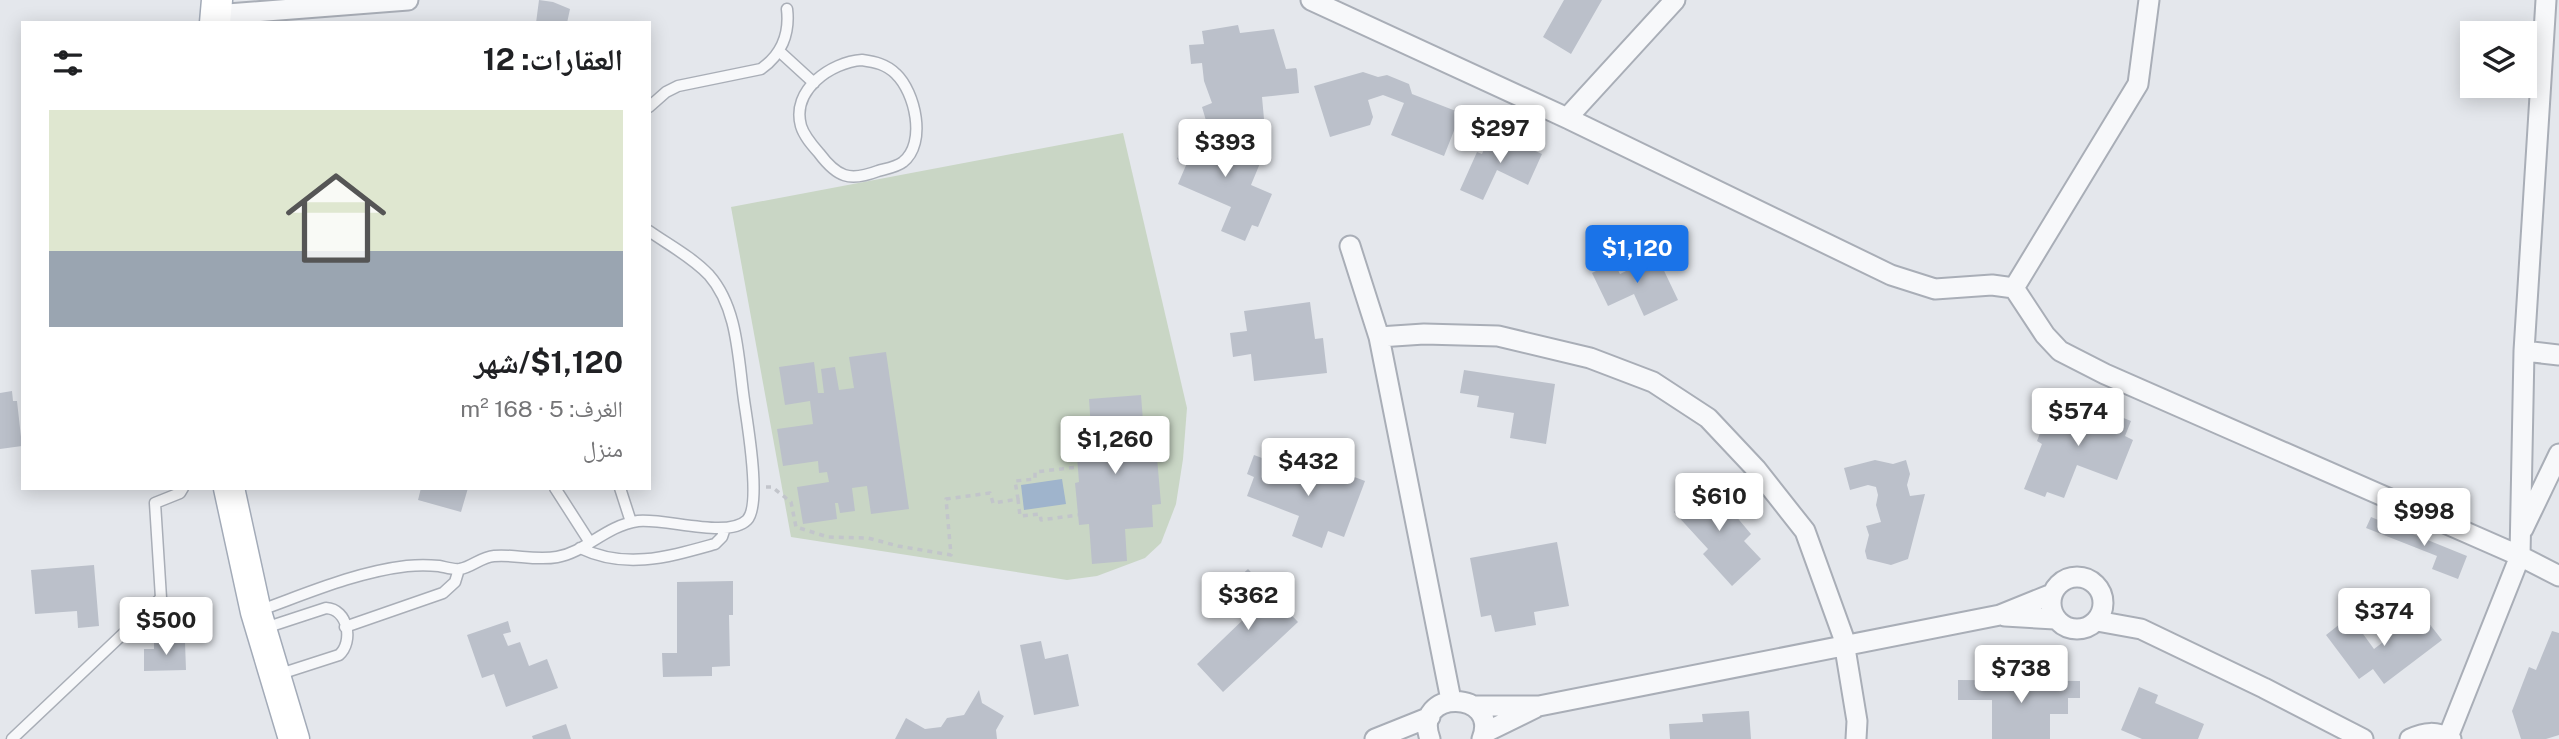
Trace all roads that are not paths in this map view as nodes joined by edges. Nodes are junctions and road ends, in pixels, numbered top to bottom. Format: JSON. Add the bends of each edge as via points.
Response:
{"nodes":[{"id":1,"x":408,"y":0,"type":"edge"},
{"id":2,"x":1311,"y":0,"type":"edge"},
{"id":3,"x":1675,"y":0,"type":"edge"},
{"id":4,"x":2149,"y":0,"type":"edge"},
{"id":5,"x":2546,"y":0,"type":"edge"},
{"id":6,"x":787,"y":9,"type":"dead end"},
{"id":7,"x":215,"y":13,"type":"edge"},
{"id":8,"x":779,"y":51,"type":"junction"},
{"id":9,"x":814,"y":83,"type":"junction"},
{"id":10,"x":651,"y":105,"type":"edge"},
{"id":11,"x":1567,"y":118,"type":"junction"},
{"id":12,"x":654,"y":234,"type":"edge"},
{"id":13,"x":1350,"y":246,"type":"dead end"},
{"id":14,"x":2014,"y":288,"type":"junction"},
{"id":15,"x":1379,"y":337,"type":"junction"},
{"id":16,"x":2524,"y":351,"type":"junction"},
{"id":17,"x":2559,"y":355,"type":"edge"},
{"id":18,"x":2559,"y":454,"type":"edge"},
{"id":19,"x":182,"y":490,"type":"edge"},
{"id":20,"x":229,"y":490,"type":"edge"},
{"id":21,"x":556,"y":490,"type":"edge"},
{"id":22,"x":621,"y":490,"type":"edge"},
{"id":23,"x":631,"y":523,"type":"junction"},
{"id":24,"x":725,"y":528,"type":"junction"},
{"id":25,"x":2519,"y":536,"type":"junction"},
{"id":26,"x":585,"y":545,"type":"junction"},
{"id":27,"x":2520,"y":556,"type":"junction"},
{"id":28,"x":459,"y":569,"type":"junction"},
{"id":29,"x":2559,"y":576,"type":"edge"},
{"id":30,"x":2052,"y":594,"type":"junction"},
{"id":31,"x":2104,"y":597,"type":"junction"},
{"id":32,"x":2000,"y":615,"type":"junction"},
{"id":33,"x":2055,"y":619,"type":"junction"},
{"id":34,"x":259,"y":620,"type":"junction"},
{"id":35,"x":2097,"y":621,"type":"junction"},
{"id":36,"x":345,"y":627,"type":"junction"},
{"id":37,"x":2141,"y":629,"type":"junction"},
{"id":38,"x":1846,"y":647,"type":"junction"},
{"id":39,"x":275,"y":676,"type":"junction"},
{"id":40,"x":1451,"y":700,"type":"junction"},
{"id":41,"x":1474,"y":706,"type":"junction"},
{"id":42,"x":1539,"y":706,"type":"junction"},
{"id":43,"x":1430,"y":717,"type":"junction"},
{"id":44,"x":1483,"y":736,"type":"edge"},
{"id":45,"x":2450,"y":738,"type":"edge"},
{"id":46,"x":12,"y":739,"type":"edge"},
{"id":47,"x":294,"y":739,"type":"edge"},
{"id":48,"x":1375,"y":739,"type":"edge"},
{"id":49,"x":1430,"y":739,"type":"edge"},
{"id":50,"x":1856,"y":739,"type":"edge"},
{"id":51,"x":2362,"y":739,"type":"edge"},
{"id":52,"x":2410,"y":739,"type":"edge"}],
"edges":[{"from":1,"to":7,"type":"street"},
{"from":2,"to":11,"type":"street"},
{"from":3,"to":11,"type":"street"},
{"from":4,"to":14,"type":"street","via":[[2138,84]]},
{"from":5,"to":16,"type":"street"},
{"from":6,"to":8,"type":"lane","via":[[787,31]]},
{"from":8,"to":9,"type":"lane"},
{"from":8,"to":10,"type":"lane","via":[[761,69],[678,86]]},
{"from":9,"to":9,"type":"lane","via":[[802,100],[801,125],[837,173],[867,175],[902,163],[908,156],[915,139],[915,120],[908,90],[892,71],[878,63],[853,61],[828,70]]},
{"from":11,"to":14,"type":"street","via":[[1891,275],[1935,289]]},
{"from":12,"to":24,"type":"lane","via":[[708,274],[729,309],[753,488],[750,517]]},
{"from":13,"to":15,"type":"street"},
{"from":14,"to":27,"type":"street","via":[[2060,351]]},
{"from":15,"to":38,"type":"street","via":[[1498,336],[1590,358],[1653,382],[1708,418],[1805,531]]},
{"from":15,"to":40,"type":"street"},
{"from":16,"to":17,"type":"street"},
{"from":16,"to":25,"type":"street"},
{"from":18,"to":25,"type":"street"},
{"from":19,"to":46,"type":"lane","via":[[155,503],[161,598]]},
{"from":20,"to":34,"type":"main road"},
{"from":21,"to":26,"type":"lane"},
{"from":22,"to":23,"type":"lane"},
{"from":23,"to":24,"type":"lane","via":[[660,521]]},
{"from":23,"to":26,"type":"lane"},
{"from":24,"to":26,"type":"lane","via":[[715,544],[639,561],[611,560]]},
{"from":25,"to":27,"type":"street"},
{"from":26,"to":28,"type":"lane","via":[[544,559],[490,556]]},
{"from":27,"to":29,"type":"street"},
{"from":27,"to":45,"type":"street"},
{"from":28,"to":34,"type":"lane","via":[[422,565],[366,574]]},
{"from":28,"to":36,"type":"lane","via":[[443,593]]},
{"from":30,"to":31,"type":"street","via":[[2072,577],[2086,578]]},
{"from":30,"to":32,"type":"street"},
{"from":30,"to":33,"type":"street","via":[[2050,607]]},
{"from":31,"to":35,"type":"street"},
{"from":31,"to":37,"type":"street"},
{"from":32,"to":33,"type":"street"},
{"from":32,"to":38,"type":"street"},
{"from":33,"to":35,"type":"street","via":[[2076,630]]},
{"from":34,"to":36,"type":"lane","via":[[326,608],[337,610]]},
{"from":34,"to":39,"type":"main road"},
{"from":35,"to":37,"type":"street"},
{"from":36,"to":39,"type":"lane","via":[[348,643],[339,655]]},
{"from":37,"to":51,"type":"street"},
{"from":38,"to":42,"type":"street"},
{"from":38,"to":50,"type":"street"},
{"from":39,"to":47,"type":"main road"},
{"from":40,"to":41,"type":"street"},
{"from":40,"to":43,"type":"street","via":[[1438,706]]},
{"from":41,"to":42,"type":"street"},
{"from":41,"to":44,"type":"street","via":[[1483,718]]},
{"from":42,"to":44,"type":"street"},
{"from":43,"to":48,"type":"street"},
{"from":43,"to":49,"type":"street"},
{"from":45,"to":52,"type":"street","via":[[2423,733]]}]}
